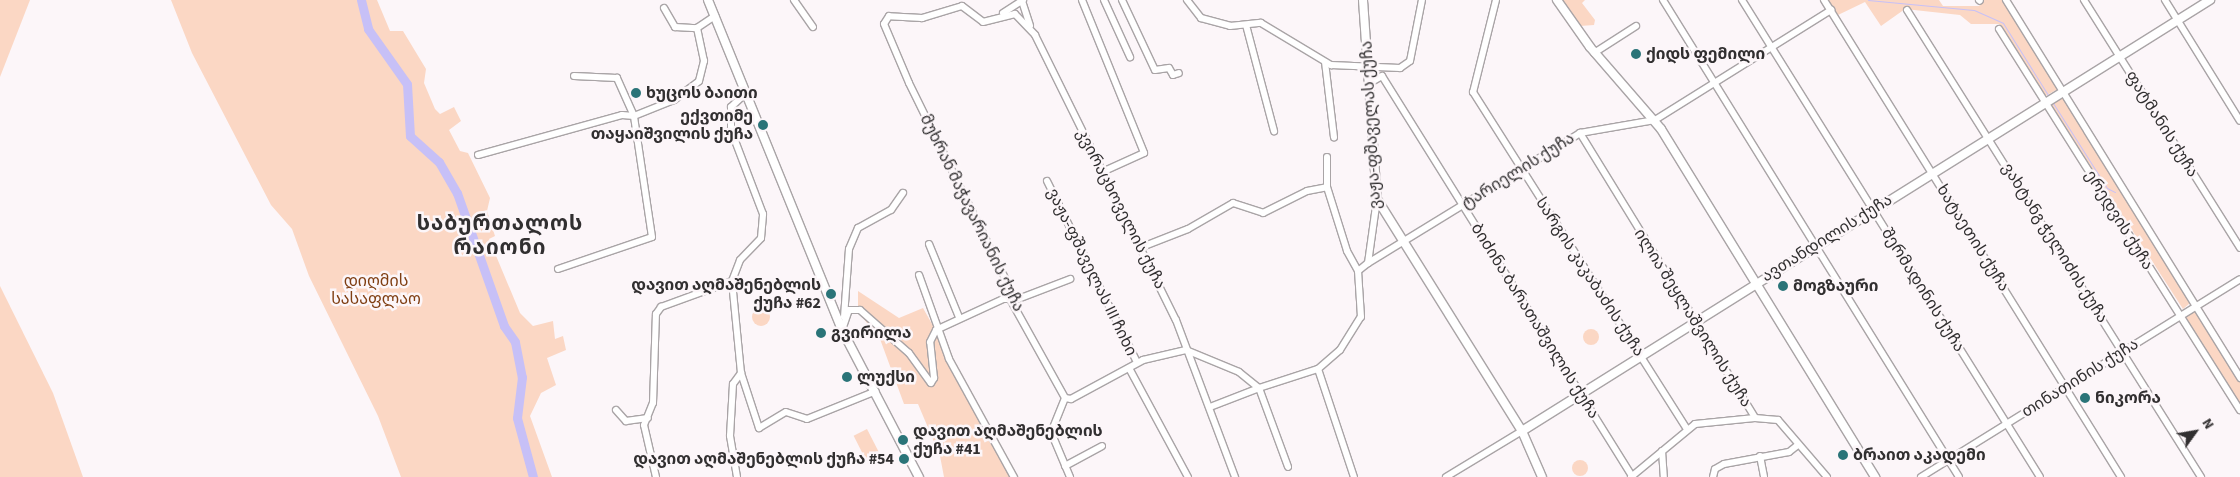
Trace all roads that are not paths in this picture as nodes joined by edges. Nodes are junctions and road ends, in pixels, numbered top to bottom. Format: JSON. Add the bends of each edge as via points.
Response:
{"nodes":[{"id":1,"x":708,"y":0,"type":"edge"},
{"id":2,"x":794,"y":0,"type":"edge"},
{"id":3,"x":1023,"y":0,"type":"edge"},
{"id":4,"x":1082,"y":0,"type":"edge"},
{"id":5,"x":1104,"y":0,"type":"edge"},
{"id":6,"x":1122,"y":0,"type":"edge"},
{"id":7,"x":1187,"y":0,"type":"edge"},
{"id":8,"x":1363,"y":0,"type":"edge"},
{"id":9,"x":1422,"y":0,"type":"edge"},
{"id":10,"x":1496,"y":0,"type":"edge"},
{"id":11,"x":1557,"y":0,"type":"edge"},
{"id":12,"x":1663,"y":0,"type":"edge"},
{"id":13,"x":1742,"y":0,"type":"edge"},
{"id":14,"x":1824,"y":0,"type":"edge"},
{"id":15,"x":2006,"y":0,"type":"edge"},
{"id":16,"x":2084,"y":0,"type":"edge"},
{"id":17,"x":2165,"y":0,"type":"edge"},
{"id":18,"x":2210,"y":0,"type":"edge"},
{"id":19,"x":963,"y":3,"type":"edge"},
{"id":20,"x":664,"y":8,"type":"dead end"},
{"id":21,"x":1831,"y":10,"type":"junction"},
{"id":22,"x":1907,"y":10,"type":"dead end"},
{"id":23,"x":1001,"y":14,"type":"junction"},
{"id":24,"x":715,"y":16,"type":"junction"},
{"id":25,"x":2178,"y":21,"type":"junction"},
{"id":26,"x":1246,"y":25,"type":"junction"},
{"id":27,"x":1636,"y":26,"type":"dead end"},
{"id":28,"x":813,"y":27,"type":"dead end"},
{"id":29,"x":697,"y":28,"type":"junction"},
{"id":30,"x":1030,"y":28,"type":"junction"},
{"id":31,"x":1999,"y":29,"type":"dead end"},
{"id":32,"x":1772,"y":46,"type":"junction"},
{"id":33,"x":1594,"y":53,"type":"junction"},
{"id":34,"x":1130,"y":57,"type":"dead end"},
{"id":35,"x":2120,"y":57,"type":"junction"},
{"id":36,"x":1325,"y":62,"type":"junction"},
{"id":37,"x":1369,"y":63,"type":"junction"},
{"id":38,"x":1383,"y":65,"type":"junction"},
{"id":39,"x":1179,"y":74,"type":"dead end"},
{"id":40,"x":574,"y":76,"type":"dead end"},
{"id":41,"x":1382,"y":76,"type":"junction"},
{"id":42,"x":1370,"y":83,"type":"junction"},
{"id":43,"x":1714,"y":84,"type":"junction"},
{"id":44,"x":2063,"y":92,"type":"junction"},
{"id":45,"x":745,"y":94,"type":"junction"},
{"id":46,"x":2046,"y":102,"type":"junction"},
{"id":47,"x":634,"y":116,"type":"junction"},
{"id":48,"x":1655,"y":120,"type":"junction"},
{"id":49,"x":2240,"y":121,"type":"edge"},
{"id":50,"x":1274,"y":132,"type":"dead end"},
{"id":51,"x":1580,"y":133,"type":"junction"},
{"id":52,"x":1334,"y":137,"type":"dead end"},
{"id":53,"x":1989,"y":137,"type":"junction"},
{"id":54,"x":478,"y":155,"type":"dead end"},
{"id":55,"x":1327,"y":156,"type":"dead end"},
{"id":56,"x":1521,"y":168,"type":"junction"},
{"id":57,"x":1102,"y":172,"type":"junction"},
{"id":58,"x":1932,"y":173,"type":"junction"},
{"id":59,"x":1047,"y":181,"type":"dead end"},
{"id":60,"x":1327,"y":187,"type":"junction"},
{"id":61,"x":903,"y":193,"type":"dead end"},
{"id":62,"x":1377,"y":199,"type":"junction"},
{"id":63,"x":1462,"y":206,"type":"junction"},
{"id":64,"x":1873,"y":210,"type":"junction"},
{"id":65,"x":1403,"y":242,"type":"junction"},
{"id":66,"x":929,"y":244,"type":"dead end"},
{"id":67,"x":1142,"y":247,"type":"junction"},
{"id":68,"x":1813,"y":247,"type":"junction"},
{"id":69,"x":2240,"y":248,"type":"edge"},
{"id":70,"x":1368,"y":263,"type":"junction"},
{"id":71,"x":558,"y":270,"type":"dead end"},
{"id":72,"x":1358,"y":271,"type":"junction"},
{"id":73,"x":920,"y":275,"type":"dead end"},
{"id":74,"x":1070,"y":279,"type":"dead end"},
{"id":75,"x":2240,"y":279,"type":"edge"},
{"id":76,"x":732,"y":281,"type":"junction"},
{"id":77,"x":1754,"y":283,"type":"junction"},
{"id":78,"x":1010,"y":299,"type":"junction"},
{"id":79,"x":2196,"y":306,"type":"junction"},
{"id":80,"x":2180,"y":316,"type":"junction"},
{"id":81,"x":959,"y":317,"type":"junction"},
{"id":82,"x":1694,"y":319,"type":"junction"},
{"id":83,"x":939,"y":328,"type":"junction"},
{"id":84,"x":842,"y":330,"type":"junction"},
{"id":85,"x":1189,"y":351,"type":"junction"},
{"id":86,"x":2123,"y":352,"type":"junction"},
{"id":87,"x":1636,"y":356,"type":"junction"},
{"id":88,"x":1137,"y":362,"type":"junction"},
{"id":89,"x":1129,"y":368,"type":"junction"},
{"id":90,"x":1318,"y":369,"type":"junction"},
{"id":91,"x":742,"y":373,"type":"junction"},
{"id":92,"x":2240,"y":378,"type":"edge"},
{"id":93,"x":2066,"y":387,"type":"junction"},
{"id":94,"x":1259,"y":388,"type":"junction"},
{"id":95,"x":876,"y":391,"type":"junction"},
{"id":96,"x":1582,"y":394,"type":"junction"},
{"id":97,"x":1065,"y":398,"type":"junction"},
{"id":98,"x":1210,"y":407,"type":"junction"},
{"id":99,"x":616,"y":410,"type":"dead end"},
{"id":100,"x":2240,"y":410,"type":"edge"},
{"id":101,"x":650,"y":418,"type":"junction"},
{"id":102,"x":1755,"y":418,"type":"junction"},
{"id":103,"x":2006,"y":424,"type":"junction"},
{"id":104,"x":1686,"y":429,"type":"junction"},
{"id":105,"x":1522,"y":431,"type":"junction"},
{"id":106,"x":1798,"y":445,"type":"junction"},
{"id":107,"x":1102,"y":446,"type":"dead end"},
{"id":108,"x":1662,"y":451,"type":"junction"},
{"id":109,"x":1760,"y":456,"type":"junction"},
{"id":110,"x":1948,"y":460,"type":"junction"},
{"id":111,"x":1065,"y":466,"type":"junction"},
{"id":112,"x":1288,"y":467,"type":"dead end"},
{"id":113,"x":656,"y":477,"type":"edge"},
{"id":114,"x":737,"y":477,"type":"edge"},
{"id":115,"x":919,"y":477,"type":"edge"},
{"id":116,"x":1014,"y":477,"type":"edge"},
{"id":117,"x":1070,"y":477,"type":"edge"},
{"id":118,"x":1188,"y":477,"type":"edge"},
{"id":119,"x":1235,"y":477,"type":"edge"},
{"id":120,"x":1354,"y":477,"type":"edge"},
{"id":121,"x":1446,"y":477,"type":"edge"},
{"id":122,"x":1542,"y":477,"type":"edge"},
{"id":123,"x":1631,"y":477,"type":"edge"},
{"id":124,"x":1664,"y":477,"type":"edge"},
{"id":125,"x":1713,"y":477,"type":"edge"},
{"id":126,"x":1764,"y":477,"type":"edge"},
{"id":127,"x":1827,"y":477,"type":"edge"},
{"id":128,"x":1876,"y":477,"type":"edge"},
{"id":129,"x":1921,"y":477,"type":"edge"},
{"id":130,"x":1959,"y":477,"type":"edge"},
{"id":131,"x":2040,"y":477,"type":"edge"},
{"id":132,"x":2122,"y":477,"type":"edge"},
{"id":133,"x":2202,"y":477,"type":"edge"}],
"edges":[{"from":1,"to":24,"type":"street"},
{"from":2,"to":28,"type":"street"},
{"from":3,"to":23,"type":"street"},
{"from":3,"to":30,"type":"street"},
{"from":4,"to":57,"type":"street","via":[[1144,153]]},
{"from":5,"to":34,"type":"street"},
{"from":6,"to":39,"type":"street","via":[[1155,70],[1169,68],[1173,75]]},
{"from":7,"to":26,"type":"street","via":[[1201,18]]},
{"from":8,"to":37,"type":"street","name":"ვაჟა-ფშაველას ქუჩა"},
{"from":9,"to":38,"type":"street","via":[[1410,61],[1405,67]]},
{"from":10,"to":56,"type":"street","name":"სარგის კაკაბაძის ქუჩა","via":[[1473,92]]},
{"from":11,"to":33,"type":"street"},
{"from":12,"to":43,"type":"street"},
{"from":13,"to":32,"type":"street","name":"შერმადინის ქუჩა"},
{"from":14,"to":21,"type":"street","name":"ხატაეთის ქუჩა"},
{"from":15,"to":44,"type":"street","name":"ერედვის ქუჩა"},
{"from":16,"to":35,"type":"street","name":"ფატმანის ქუჩა"},
{"from":17,"to":25,"type":"street"},
{"from":18,"to":25,"type":"street","name":"ავთანდილის ქუჩა"},
{"from":19,"to":23,"type":"street","via":[[976,20]]},
{"from":19,"to":78,"type":"street","name":"მუხრან მაჭავარიანის ქუჩა","via":[[922,18],[890,16],[884,24],[909,83],[1009,286]]},
{"from":20,"to":29,"type":"street","via":[[675,27]]},
{"from":21,"to":32,"type":"street","name":"ტარიელის ქუჩა"},
{"from":21,"to":58,"type":"street","name":"ხატაეთის ქუჩა"},
{"from":22,"to":53,"type":"street","name":"ვახტანგ ჭელიძის ქუჩა"},
{"from":23,"to":30,"type":"street","name":"კვირაცხოველის ქუჩა","via":[[1014,14]]},
{"from":24,"to":29,"type":"street"},
{"from":24,"to":45,"type":"street"},
{"from":25,"to":35,"type":"street","name":"ავთანდილის ქუჩა"},
{"from":25,"to":49,"type":"street"},
{"from":26,"to":36,"type":"street","via":[[1261,23]]},
{"from":26,"to":50,"type":"street"},
{"from":27,"to":33,"type":"street"},
{"from":29,"to":47,"type":"street","via":[[704,61],[699,81],[674,100]]},
{"from":30,"to":57,"type":"street","name":"კვირაცხოველის ქუჩა"},
{"from":31,"to":46,"type":"street","name":"ერედვის ქუჩა"},
{"from":32,"to":43,"type":"street","name":"ტარიელის ქუჩა"},
{"from":32,"to":64,"type":"street","name":"შერმადინის ქუჩა"},
{"from":33,"to":48,"type":"street"},
{"from":35,"to":44,"type":"street","name":"ავთანდილის ქუჩა"},
{"from":35,"to":69,"type":"street","name":"ფატმანის ქუჩა"},
{"from":36,"to":37,"type":"street"},
{"from":36,"to":52,"type":"street"},
{"from":37,"to":38,"type":"street"},
{"from":37,"to":42,"type":"street","name":"ვაჟა-ფშაველას ქუჩა"},
{"from":38,"to":41,"type":"street"},
{"from":40,"to":47,"type":"street","via":[[617,78]]},
{"from":41,"to":42,"type":"street"},
{"from":41,"to":63,"type":"street","name":"ბიძინა ბარათაშვილის ქუჩა"},
{"from":42,"to":62,"type":"street","name":"ვაჟა-ფშაველას ქუჩა"},
{"from":43,"to":48,"type":"street","name":"ტარიელის ქუჩა"},
{"from":43,"to":68,"type":"street"},
{"from":44,"to":46,"type":"street","name":"ავთანდილის ქუჩა"},
{"from":44,"to":79,"type":"street","name":"ერედვის ქუჩა"},
{"from":45,"to":76,"type":"street","via":[[731,107],[732,130],[763,214],[762,230],[761,238],[740,260]]},
{"from":45,"to":84,"type":"street"},
{"from":46,"to":53,"type":"street","name":"ავთანდილის ქუჩა"},
{"from":46,"to":80,"type":"street","name":"ერედვის ქუჩა"},
{"from":47,"to":54,"type":"street","via":[[622,115]]},
{"from":47,"to":71,"type":"street","via":[[652,237]]},
{"from":48,"to":51,"type":"street","name":"ტარიელის ქუჩა"},
{"from":48,"to":77,"type":"street"},
{"from":51,"to":56,"type":"street","name":"ტარიელის ქუჩა"},
{"from":51,"to":82,"type":"street","name":"ილია შეყლაშვილის ქუჩა"},
{"from":53,"to":58,"type":"street","name":"ავთანდილის ქუჩა"},
{"from":53,"to":86,"type":"street","name":"ვახტანგ ჭელიძის ქუჩა"},
{"from":55,"to":60,"type":"street"},
{"from":56,"to":63,"type":"street","name":"ტარიელის ქუჩა"},
{"from":56,"to":87,"type":"street","name":"სარგის კაკაბაძის ქუჩა"},
{"from":57,"to":67,"type":"street","name":"კვირაცხოველის ქუჩა"},
{"from":58,"to":64,"type":"street","name":"ავთანდილის ქუჩა"},
{"from":58,"to":93,"type":"street","name":"ხატაეთის ქუჩა"},
{"from":59,"to":88,"type":"street","name":"ვაჟა-ფშაველას III ჩიხი"},
{"from":60,"to":67,"type":"street","via":[[1307,191],[1263,213],[1233,203],[1188,229]]},
{"from":60,"to":72,"type":"street","via":[[1347,252]]},
{"from":61,"to":84,"type":"street","via":[[891,210],[858,228],[849,249]]},
{"from":62,"to":65,"type":"street"},
{"from":62,"to":70,"type":"street","name":"ვაჟა-ფშაველას ქუჩა"},
{"from":63,"to":65,"type":"street","name":"ტარიელის ქუჩა"},
{"from":63,"to":96,"type":"street","name":"ბიძინა ბარათაშვილის ქუჩა"},
{"from":64,"to":68,"type":"street","name":"ავთანდილის ქუჩა"},
{"from":64,"to":103,"type":"street","name":"შერმადინის ქუჩა"},
{"from":65,"to":70,"type":"street","name":"ტარიელის ქუჩა"},
{"from":65,"to":105,"type":"street"},
{"from":66,"to":81,"type":"street"},
{"from":67,"to":85,"type":"street","name":"კვირაცხოველის ქუჩა"},
{"from":68,"to":77,"type":"street","name":"ავთანდილის ქუჩა"},
{"from":68,"to":110,"type":"street"},
{"from":70,"to":72,"type":"street"},
{"from":72,"to":90,"type":"street","via":[[1361,317],[1340,350]]},
{"from":73,"to":83,"type":"street"},
{"from":74,"to":78,"type":"street"},
{"from":75,"to":79,"type":"street","name":"თინათინის ქუჩა"},
{"from":76,"to":91,"type":"street"},
{"from":76,"to":101,"type":"street","via":[[657,310]]},
{"from":77,"to":82,"type":"street","name":"ავთანდილის ქუჩა"},
{"from":77,"to":128,"type":"street"},
{"from":78,"to":81,"type":"street"},
{"from":78,"to":97,"type":"street","name":"მუხრან მაჭავარიანის ქუჩა"},
{"from":79,"to":80,"type":"street","name":"თინათინის ქუჩა"},
{"from":79,"to":92,"type":"street","name":"ერედვის ქუჩა"},
{"from":80,"to":86,"type":"street","name":"თინათინის ქუჩა"},
{"from":80,"to":100,"type":"street","name":"ერედვის ქუჩა"},
{"from":81,"to":83,"type":"street"},
{"from":82,"to":87,"type":"street","name":"ავთანდილის ქუჩა"},
{"from":82,"to":102,"type":"street","name":"ილია შეყლაშვილის ქუჩა"},
{"from":83,"to":84,"type":"street","via":[[930,342],[934,378],[931,383],[900,343],[860,310],[849,310]]},
{"from":83,"to":116,"type":"street","via":[[949,359]]},
{"from":84,"to":95,"type":"street"},
{"from":85,"to":88,"type":"street"},
{"from":85,"to":94,"type":"street","via":[[1239,372]]},
{"from":85,"to":98,"type":"street","name":"კვირაცხოველის ქუჩა"},
{"from":86,"to":93,"type":"street","name":"თინათინის ქუჩა"},
{"from":86,"to":133,"type":"street","name":"ვახტანგ ჭელიძის ქუჩა"},
{"from":87,"to":96,"type":"street","name":"ავთანდილის ქუჩა"},
{"from":87,"to":104,"type":"street","name":"სარგის კაკაბაძის ქუჩა"},
{"from":88,"to":89,"type":"street"},
{"from":89,"to":97,"type":"street"},
{"from":89,"to":118,"type":"street"},
{"from":90,"to":94,"type":"street"},
{"from":90,"to":120,"type":"street"},
{"from":91,"to":95,"type":"street","via":[[759,428],[786,412],[807,419]]},
{"from":91,"to":114,"type":"street","via":[[733,384],[730,436]]},
{"from":93,"to":103,"type":"street","name":"თინათინის ქუჩა"},
{"from":93,"to":132,"type":"street","name":"ხატაეთის ქუჩა"},
{"from":94,"to":98,"type":"street"},
{"from":94,"to":112,"type":"street"},
{"from":95,"to":115,"type":"street"},
{"from":96,"to":105,"type":"street","name":"ავთანდილის ქუჩა"},
{"from":96,"to":123,"type":"street","name":"ბიძინა ბარათაშვილის ქუჩა"},
{"from":97,"to":111,"type":"street","via":[[1051,432]]},
{"from":98,"to":119,"type":"street","name":"კვირაცხოველის ქუჩა"},
{"from":99,"to":101,"type":"street","via":[[626,421]]},
{"from":101,"to":113,"type":"street","via":[[645,436]]},
{"from":102,"to":104,"type":"street","via":[[1695,424]]},
{"from":102,"to":106,"type":"street","name":"ილია შეყლაშვილის ქუჩა","via":[[1778,420]]},
{"from":103,"to":110,"type":"street","name":"თინათინის ქუჩა"},
{"from":103,"to":131,"type":"street","name":"შერმადინის ქუჩა"},
{"from":104,"to":108,"type":"street"},
{"from":105,"to":121,"type":"street","name":"ავთანდილის ქუჩა"},
{"from":105,"to":122,"type":"street"},
{"from":106,"to":109,"type":"street","via":[[1789,452]]},
{"from":106,"to":127,"type":"street","name":"ილია შეყლაშვილის ქუჩა"},
{"from":107,"to":111,"type":"street"},
{"from":108,"to":123,"type":"street"},
{"from":108,"to":124,"type":"street"},
{"from":109,"to":125,"type":"street","via":[[1724,464],[1715,469]]},
{"from":109,"to":126,"type":"street"},
{"from":110,"to":129,"type":"street","name":"თინათინის ქუჩა"},
{"from":110,"to":130,"type":"street"},
{"from":111,"to":117,"type":"street"}]}
